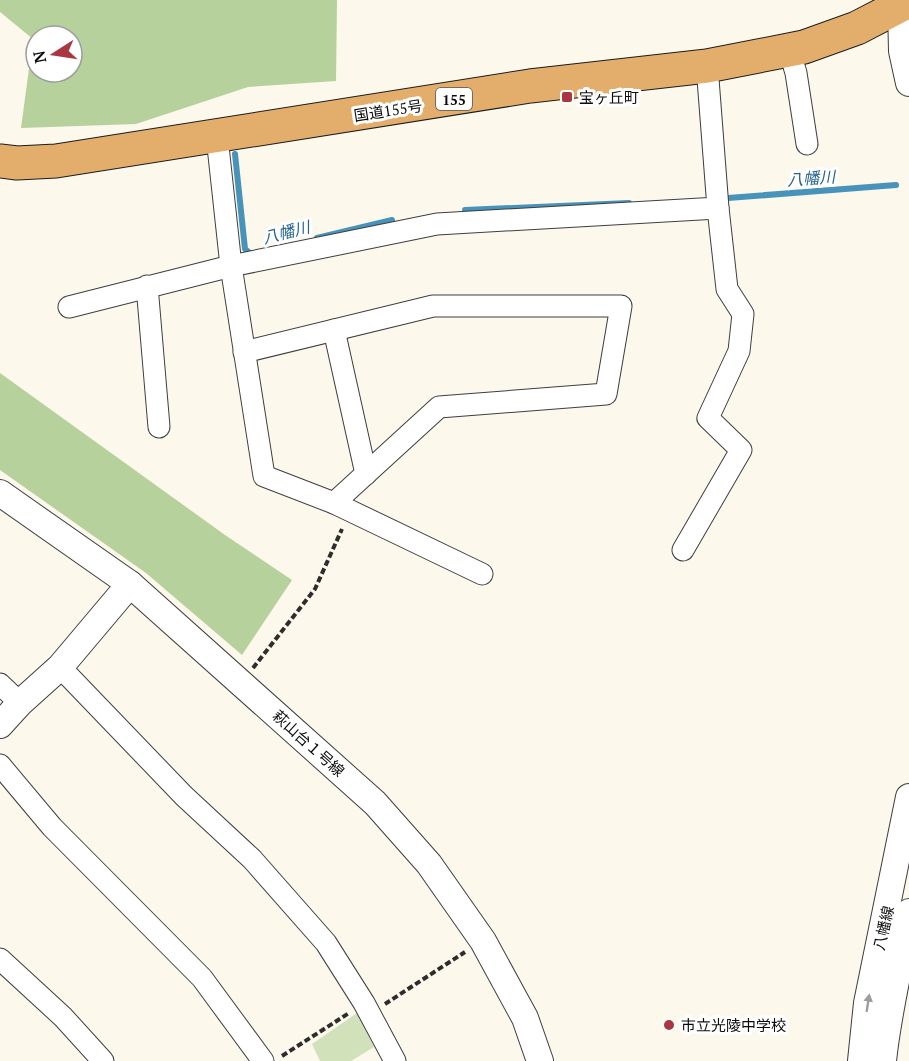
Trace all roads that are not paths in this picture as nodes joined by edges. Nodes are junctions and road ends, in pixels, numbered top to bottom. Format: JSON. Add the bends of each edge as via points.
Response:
{"nodes":[{"id":1,"x":906,"y":10,"type":"edge"},
{"id":2,"x":789,"y":50,"type":"junction"},
{"id":3,"x":707,"y":66,"type":"junction"},
{"id":4,"x":909,"y":83,"type":"edge"},
{"id":5,"x":217,"y":137,"type":"junction"},
{"id":6,"x":807,"y":144,"type":"dead end"},
{"id":7,"x":0,"y":161,"type":"edge"},
{"id":8,"x":718,"y":208,"type":"junction"},
{"id":9,"x":231,"y":266,"type":"junction"},
{"id":10,"x":147,"y":286,"type":"junction"},
{"id":11,"x":69,"y":307,"type":"dead end"},
{"id":12,"x":334,"y":330,"type":"junction"},
{"id":13,"x":244,"y":352,"type":"junction"},
{"id":14,"x":159,"y":427,"type":"dead end"},
{"id":15,"x":366,"y":474,"type":"junction"},
{"id":16,"x":0,"y":493,"type":"edge"},
{"id":17,"x":342,"y":507,"type":"junction"},
{"id":18,"x":683,"y":550,"type":"dead end"},
{"id":19,"x":482,"y":574,"type":"dead end"},
{"id":20,"x":130,"y":584,"type":"junction"},
{"id":21,"x":60,"y":667,"type":"junction"},
{"id":22,"x":0,"y":684,"type":"edge"},
{"id":23,"x":20,"y":703,"type":"junction"},
{"id":24,"x":0,"y":725,"type":"edge"},
{"id":25,"x":0,"y":765,"type":"edge"},
{"id":26,"x":909,"y":797,"type":"edge"},
{"id":27,"x":909,"y":912,"type":"edge"},
{"id":28,"x":0,"y":959,"type":"edge"},
{"id":29,"x":102,"y":1061,"type":"edge"},
{"id":30,"x":263,"y":1061,"type":"edge"},
{"id":31,"x":395,"y":1061,"type":"edge"},
{"id":32,"x":540,"y":1061,"type":"edge"},
{"id":33,"x":861,"y":1061,"type":"edge"},
{"id":34,"x":883,"y":1061,"type":"edge"}],
"edges":[{"from":1,"to":2,"type":"highway","name":"国道155号","number":"155"},
{"from":1,"to":4,"type":"street","via":[[902,51]]},
{"from":2,"to":3,"type":"highway","name":"国道155号","number":"155"},
{"from":2,"to":6,"type":"street"},
{"from":3,"to":5,"type":"highway","name":"国道155号","number":"155","via":[[530,86]]},
{"from":3,"to":8,"type":"street"},
{"from":5,"to":7,"type":"highway","name":"国道155号","number":"155","via":[[56,161]]},
{"from":5,"to":9,"type":"street"},
{"from":8,"to":9,"type":"street","via":[[437,224]]},
{"from":8,"to":18,"type":"street","via":[[728,289],[743,314],[739,351],[708,418],[741,450]]},
{"from":9,"to":10,"type":"street"},
{"from":9,"to":13,"type":"street"},
{"from":10,"to":11,"type":"street"},
{"from":10,"to":14,"type":"street"},
{"from":12,"to":13,"type":"street"},
{"from":12,"to":15,"type":"street"},
{"from":12,"to":15,"type":"street","via":[[433,306],[621,306],[606,394],[439,407]]},
{"from":13,"to":17,"type":"street","via":[[264,476]]},
{"from":15,"to":17,"type":"street"},
{"from":16,"to":20,"type":"street","name":"萩山台１号線"},
{"from":17,"to":19,"type":"street"},
{"from":20,"to":21,"type":"street"},
{"from":20,"to":32,"type":"street","name":"萩山台１号線","via":[[375,803],[429,864],[483,941],[525,1018]]},
{"from":21,"to":23,"type":"street"},
{"from":21,"to":31,"type":"street","via":[[184,796],[252,859],[326,943]]},
{"from":22,"to":23,"type":"street"},
{"from":23,"to":24,"type":"street"},
{"from":25,"to":30,"type":"street","via":[[69,844],[202,978]]},
{"from":33,"to":26,"type":"street","name":"八幡線","one_way":true,"via":[[867,1003]]},
{"from":27,"to":34,"type":"street","name":"八幡線"},
{"from":28,"to":29,"type":"street","via":[[63,1017]]}]}
